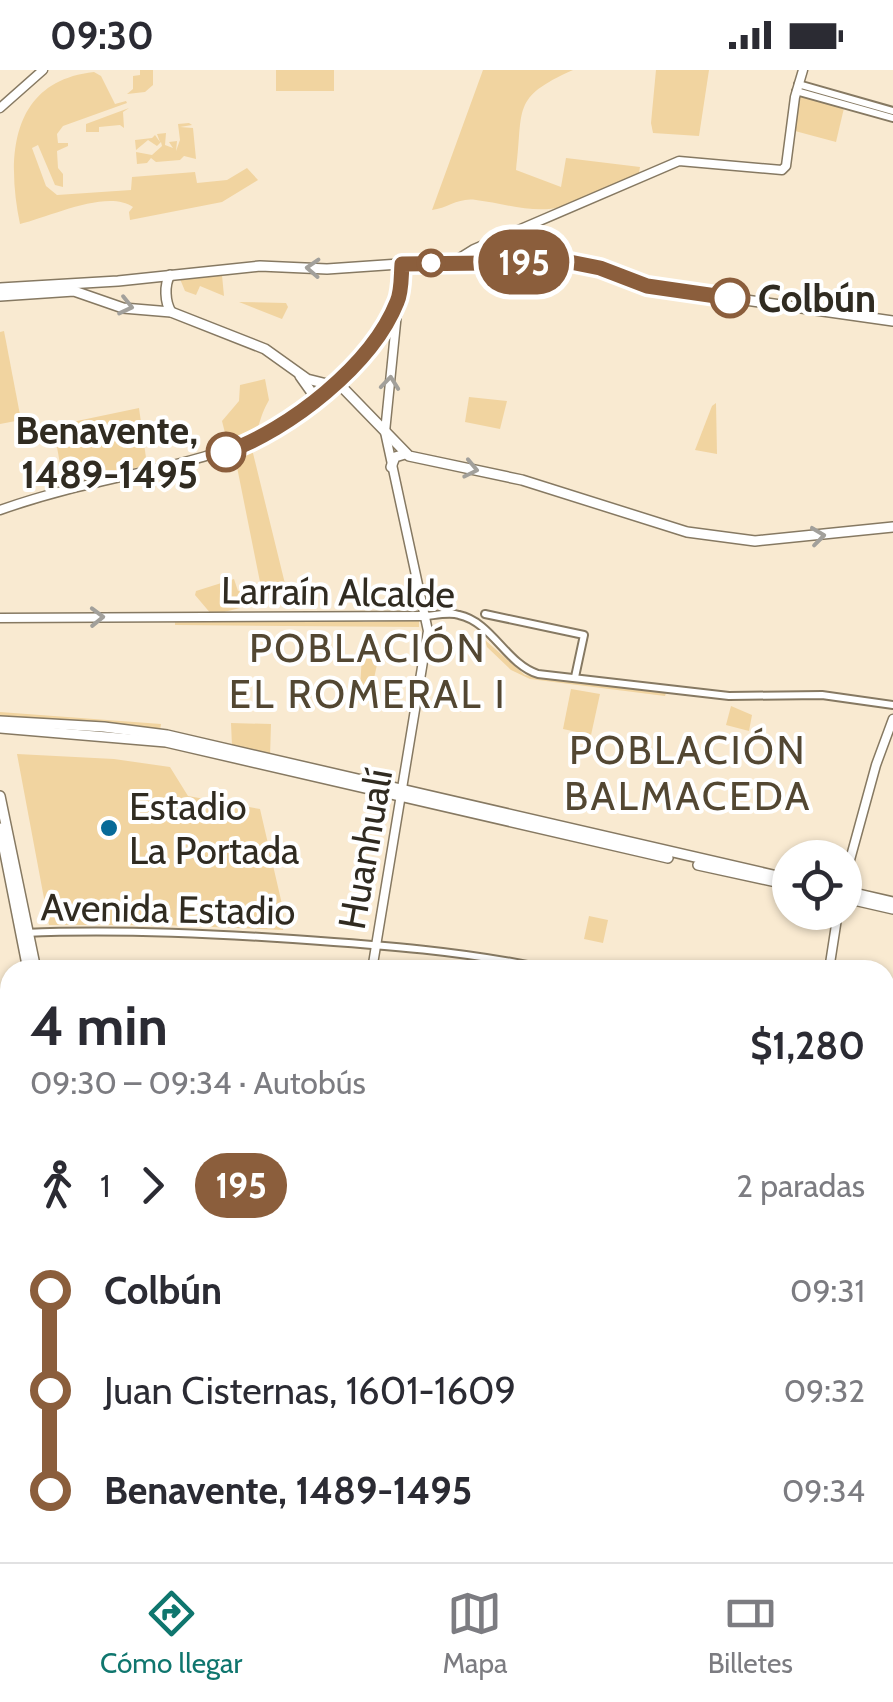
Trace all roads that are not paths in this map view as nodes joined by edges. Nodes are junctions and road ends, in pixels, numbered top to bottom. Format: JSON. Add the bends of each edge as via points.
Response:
{"nodes":[{"id":1,"x":52,"y":70,"type":"edge"},
{"id":2,"x":803,"y":70,"type":"edge"},
{"id":3,"x":40,"y":72,"type":"edge"},
{"id":4,"x":797,"y":87,"type":"junction"},
{"id":5,"x":0,"y":108,"type":"edge"},
{"id":6,"x":893,"y":115,"type":"edge"},
{"id":7,"x":452,"y":263,"type":"junction"},
{"id":8,"x":406,"y":265,"type":"junction"},
{"id":9,"x":170,"y":275,"type":"junction"},
{"id":10,"x":158,"y":276,"type":"junction"},
{"id":11,"x":0,"y":292,"type":"edge"},
{"id":12,"x":398,"y":298,"type":"junction"},
{"id":13,"x":158,"y":310,"type":"junction"},
{"id":14,"x":171,"y":312,"type":"junction"},
{"id":15,"x":893,"y":321,"type":"edge"},
{"id":16,"x":298,"y":374,"type":"junction"},
{"id":17,"x":332,"y":386,"type":"junction"},
{"id":18,"x":318,"y":400,"type":"junction"},
{"id":19,"x":384,"y":432,"type":"junction"},
{"id":20,"x":405,"y":454,"type":"junction"},
{"id":21,"x":391,"y":468,"type":"junction"},
{"id":22,"x":0,"y":510,"type":"edge"},
{"id":23,"x":893,"y":527,"type":"edge"},
{"id":24,"x":484,"y":614,"type":"dead end"},
{"id":25,"x":426,"y":616,"type":"junction"},
{"id":26,"x":0,"y":618,"type":"edge"},
{"id":27,"x":575,"y":677,"type":"junction"},
{"id":28,"x":893,"y":705,"type":"edge"},
{"id":29,"x":893,"y":719,"type":"edge"},
{"id":30,"x":1,"y":724,"type":"edge"},
{"id":31,"x":890,"y":738,"type":"edge"},
{"id":32,"x":402,"y":795,"type":"junction"},
{"id":33,"x":0,"y":796,"type":"edge"},
{"id":34,"x":0,"y":825,"type":"edge"},
{"id":35,"x":855,"y":840,"type":"edge"},
{"id":36,"x":772,"y":878,"type":"edge"},
{"id":37,"x":862,"y":898,"type":"edge"},
{"id":38,"x":893,"y":905,"type":"edge"},
{"id":39,"x":835,"y":930,"type":"edge"},
{"id":40,"x":24,"y":933,"type":"junction"},
{"id":41,"x":376,"y":944,"type":"junction"},
{"id":42,"x":30,"y":960,"type":"edge"},
{"id":43,"x":374,"y":960,"type":"edge"},
{"id":44,"x":506,"y":960,"type":"edge"},
{"id":45,"x":831,"y":960,"type":"edge"}],
"edges":[{"from":1,"to":3,"type":"main road"},
{"from":2,"to":4,"type":"main road"},
{"from":3,"to":5,"type":"main road"},
{"from":4,"to":6,"type":"street"},
{"from":4,"to":7,"type":"main road","via":[[782,170],[679,161]]},
{"from":7,"to":8,"type":"main road"},
{"from":7,"to":15,"type":"main road","via":[[584,263],[647,286]]},
{"from":8,"to":9,"type":"main road","one_way":true,"via":[[260,266]]},
{"from":8,"to":12,"type":"main road","name":"Huanhualí"},
{"from":9,"to":10,"type":"main road"},
{"from":9,"to":14,"type":"main road"},
{"from":10,"to":11,"type":"main road"},
{"from":10,"to":13,"type":"main road","via":[[164,305]]},
{"from":11,"to":13,"type":"main road","one_way":true,"via":[[74,291],[123,308]]},
{"from":12,"to":17,"type":"main road","via":[[370,344]]},
{"from":19,"to":12,"type":"main road","name":"Huanhualí","one_way":true},
{"from":13,"to":14,"type":"main road"},
{"from":14,"to":16,"type":"main road","via":[[265,349]]},
{"from":16,"to":17,"type":"main road"},
{"from":16,"to":18,"type":"main road"},
{"from":17,"to":18,"type":"main road"},
{"from":17,"to":19,"type":"main road","via":[[350,393]]},
{"from":18,"to":22,"type":"main road","via":[[228,451]]},
{"from":19,"to":20,"type":"main road"},
{"from":19,"to":21,"type":"main road","name":"Huanhualí"},
{"from":20,"to":21,"type":"main road"},
{"from":20,"to":23,"type":"main road","one_way":true,"via":[[522,480],[675,529],[742,541]]},
{"from":21,"to":25,"type":"main road","name":"Huanhualí"},
{"from":24,"to":27,"type":"street","via":[[584,635]]},
{"from":26,"to":25,"type":"main road","name":"Larraín Alcalde","one_way":true},
{"from":25,"to":27,"type":"street","name":"Larraín Alcalde","via":[[460,614],[523,668]]},
{"from":25,"to":32,"type":"main road","name":"Huanhualí"},
{"from":27,"to":28,"type":"street","name":"Larraín Alcalde","via":[[729,696],[822,695]]},
{"from":29,"to":31,"type":"main road"},
{"from":30,"to":32,"type":"main road","via":[[166,742]]},
{"from":31,"to":35,"type":"main road"},
{"from":32,"to":36,"type":"main road"},
{"from":32,"to":41,"type":"main road","name":"Huanhualí"},
{"from":33,"to":40,"type":"main road"},
{"from":34,"to":40,"type":"main road"},
{"from":37,"to":38,"type":"main road"},
{"from":39,"to":45,"type":"main road"},
{"from":40,"to":41,"type":"street","name":"Avenida Estadio"},
{"from":40,"to":42,"type":"main road"},
{"from":41,"to":43,"type":"main road","name":"Huanhualí"},
{"from":41,"to":44,"type":"street","name":"Avenida Estadio"}]}
